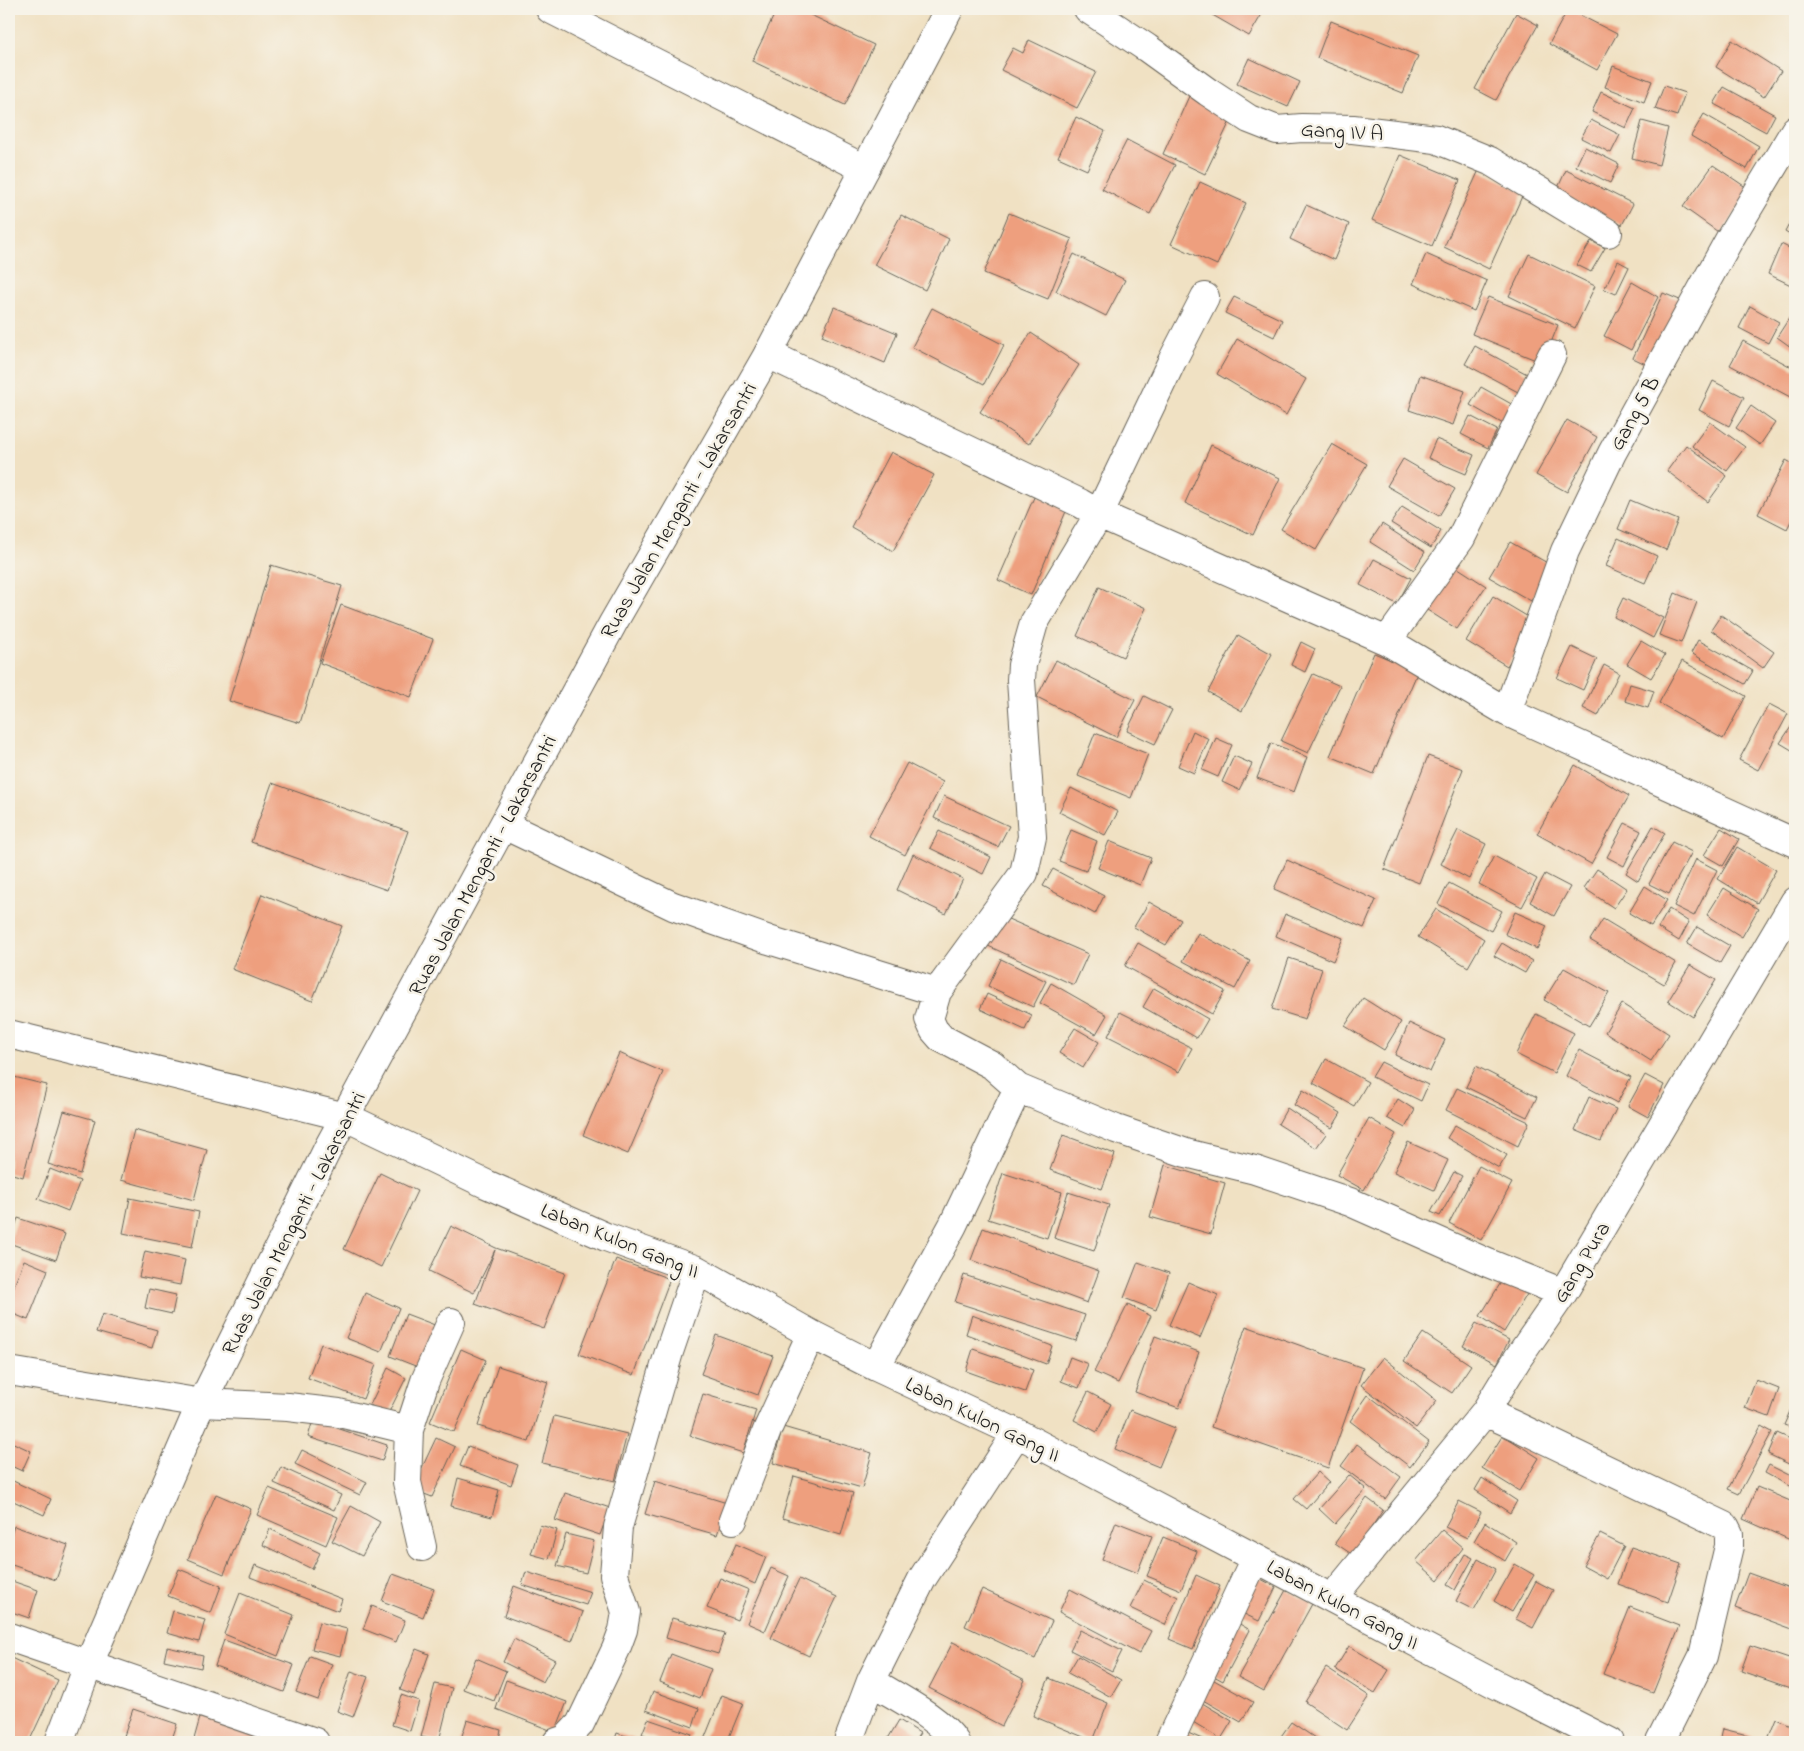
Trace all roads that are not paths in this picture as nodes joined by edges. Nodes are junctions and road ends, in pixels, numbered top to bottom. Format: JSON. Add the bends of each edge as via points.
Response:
{"nodes":[{"id":1,"x":550,"y":9,"type":"edge"},
{"id":2,"x":949,"y":9,"type":"edge"},
{"id":3,"x":1088,"y":9,"type":"edge"},
{"id":4,"x":1795,"y":130,"type":"edge"},
{"id":5,"x":864,"y":169,"type":"junction"},
{"id":6,"x":1608,"y":233,"type":"dead end"},
{"id":7,"x":1205,"y":297,"type":"dead end"},
{"id":8,"x":768,"y":354,"type":"junction"},
{"id":9,"x":1552,"y":355,"type":"dead end"},
{"id":10,"x":1099,"y":514,"type":"junction"},
{"id":11,"x":1387,"y":641,"type":"junction"},
{"id":12,"x":1507,"y":712,"type":"junction"},
{"id":13,"x":504,"y":825,"type":"junction"},
{"id":14,"x":1795,"y":844,"type":"edge"},
{"id":15,"x":1795,"y":901,"type":"edge"},
{"id":16,"x":937,"y":992,"type":"junction"},
{"id":17,"x":9,"y":1034,"type":"edge"},
{"id":18,"x":1018,"y":1088,"type":"junction"},
{"id":19,"x":346,"y":1117,"type":"junction"},
{"id":20,"x":697,"y":1270,"type":"junction"},
{"id":21,"x":1563,"y":1293,"type":"junction"},
{"id":22,"x":451,"y":1322,"type":"dead end"},
{"id":23,"x":811,"y":1334,"type":"junction"},
{"id":24,"x":876,"y":1368,"type":"junction"},
{"id":25,"x":9,"y":1371,"type":"edge"},
{"id":26,"x":202,"y":1403,"type":"junction"},
{"id":27,"x":1485,"y":1412,"type":"junction"},
{"id":28,"x":409,"y":1430,"type":"junction"},
{"id":29,"x":1017,"y":1434,"type":"junction"},
{"id":30,"x":733,"y":1520,"type":"dead end"},
{"id":31,"x":422,"y":1546,"type":"dead end"},
{"id":32,"x":1255,"y":1558,"type":"junction"},
{"id":33,"x":1332,"y":1598,"type":"junction"},
{"id":34,"x":9,"y":1638,"type":"edge"},
{"id":35,"x":88,"y":1666,"type":"junction"},
{"id":36,"x":871,"y":1681,"type":"junction"},
{"id":37,"x":306,"y":1741,"type":"edge"},
{"id":38,"x":59,"y":1742,"type":"edge"},
{"id":39,"x":557,"y":1742,"type":"edge"},
{"id":40,"x":848,"y":1742,"type":"edge"},
{"id":41,"x":955,"y":1742,"type":"edge"},
{"id":42,"x":1169,"y":1742,"type":"edge"},
{"id":43,"x":1610,"y":1742,"type":"edge"},
{"id":44,"x":1660,"y":1742,"type":"edge"}],
"edges":[{"from":1,"to":5,"type":"street"},
{"from":2,"to":5,"type":"street","name":"Ruas Jalan Menganti - Lakarsantri"},
{"from":3,"to":6,"type":"street","name":"Gang IV A","via":[[1249,119],[1278,130],[1353,129],[1436,139],[1490,161]]},
{"from":4,"to":12,"type":"street","name":"Gang 5 B","via":[[1729,240],[1612,453],[1565,551]]},
{"from":5,"to":8,"type":"street","name":"Ruas Jalan Menganti - Lakarsantri"},
{"from":7,"to":10,"type":"street"},
{"from":8,"to":10,"type":"street"},
{"from":8,"to":13,"type":"street","name":"Ruas Jalan Menganti - Lakarsantri","via":[[613,623]]},
{"from":9,"to":11,"type":"street","via":[[1461,538]]},
{"from":10,"to":11,"type":"street"},
{"from":10,"to":16,"type":"street","via":[[1034,623],[1022,665],[1022,710],[1032,837],[1024,873]]},
{"from":11,"to":12,"type":"street"},
{"from":12,"to":14,"type":"street"},
{"from":13,"to":16,"type":"street","via":[[673,906],[769,940]]},
{"from":13,"to":19,"type":"street","name":"Ruas Jalan Menganti - Lakarsantri"},
{"from":15,"to":21,"type":"street","name":"Gang Pura"},
{"from":16,"to":18,"type":"street","via":[[929,1019],[934,1030],[941,1038],[992,1065]]},
{"from":17,"to":19,"type":"street","name":"Laban Kulon Gang II"},
{"from":18,"to":21,"type":"street","via":[[1186,1154],[1255,1170],[1350,1202]]},
{"from":18,"to":24,"type":"street","via":[[953,1225]]},
{"from":19,"to":20,"type":"street","name":"Laban Kulon Gang II","via":[[606,1237]]},
{"from":19,"to":26,"type":"street","name":"Ruas Jalan Menganti - Lakarsantri"},
{"from":20,"to":23,"type":"street","name":"Laban Kulon Gang II"},
{"from":20,"to":39,"type":"street","via":[[618,1527],[614,1575],[626,1612],[623,1630],[580,1724],[566,1739]]},
{"from":21,"to":27,"type":"street","name":"Gang Pura"},
{"from":22,"to":28,"type":"street"},
{"from":23,"to":24,"type":"street","name":"Laban Kulon Gang II"},
{"from":23,"to":30,"type":"street","via":[[768,1428]]},
{"from":24,"to":29,"type":"street","name":"Laban Kulon Gang II"},
{"from":25,"to":26,"type":"street"},
{"from":26,"to":28,"type":"street","via":[[339,1413]]},
{"from":26,"to":35,"type":"street","name":"Ruas Jalan Menganti - Lakarsantri"},
{"from":27,"to":33,"type":"street","name":"Gang Pura"},
{"from":27,"to":44,"type":"street","via":[[1725,1526],[1729,1546],[1702,1656]]},
{"from":28,"to":31,"type":"street","via":[[407,1482]]},
{"from":29,"to":32,"type":"street","name":"Laban Kulon Gang II"},
{"from":29,"to":36,"type":"street","via":[[922,1579]]},
{"from":32,"to":33,"type":"street","name":"Laban Kulon Gang II"},
{"from":32,"to":42,"type":"street"},
{"from":33,"to":43,"type":"street","name":"Laban Kulon Gang II"},
{"from":34,"to":35,"type":"street"},
{"from":35,"to":37,"type":"street"},
{"from":35,"to":38,"type":"street","name":"Ruas Jalan Menganti - Lakarsantri"},
{"from":36,"to":40,"type":"street"},
{"from":36,"to":41,"type":"street","via":[[934,1721]]}]}
